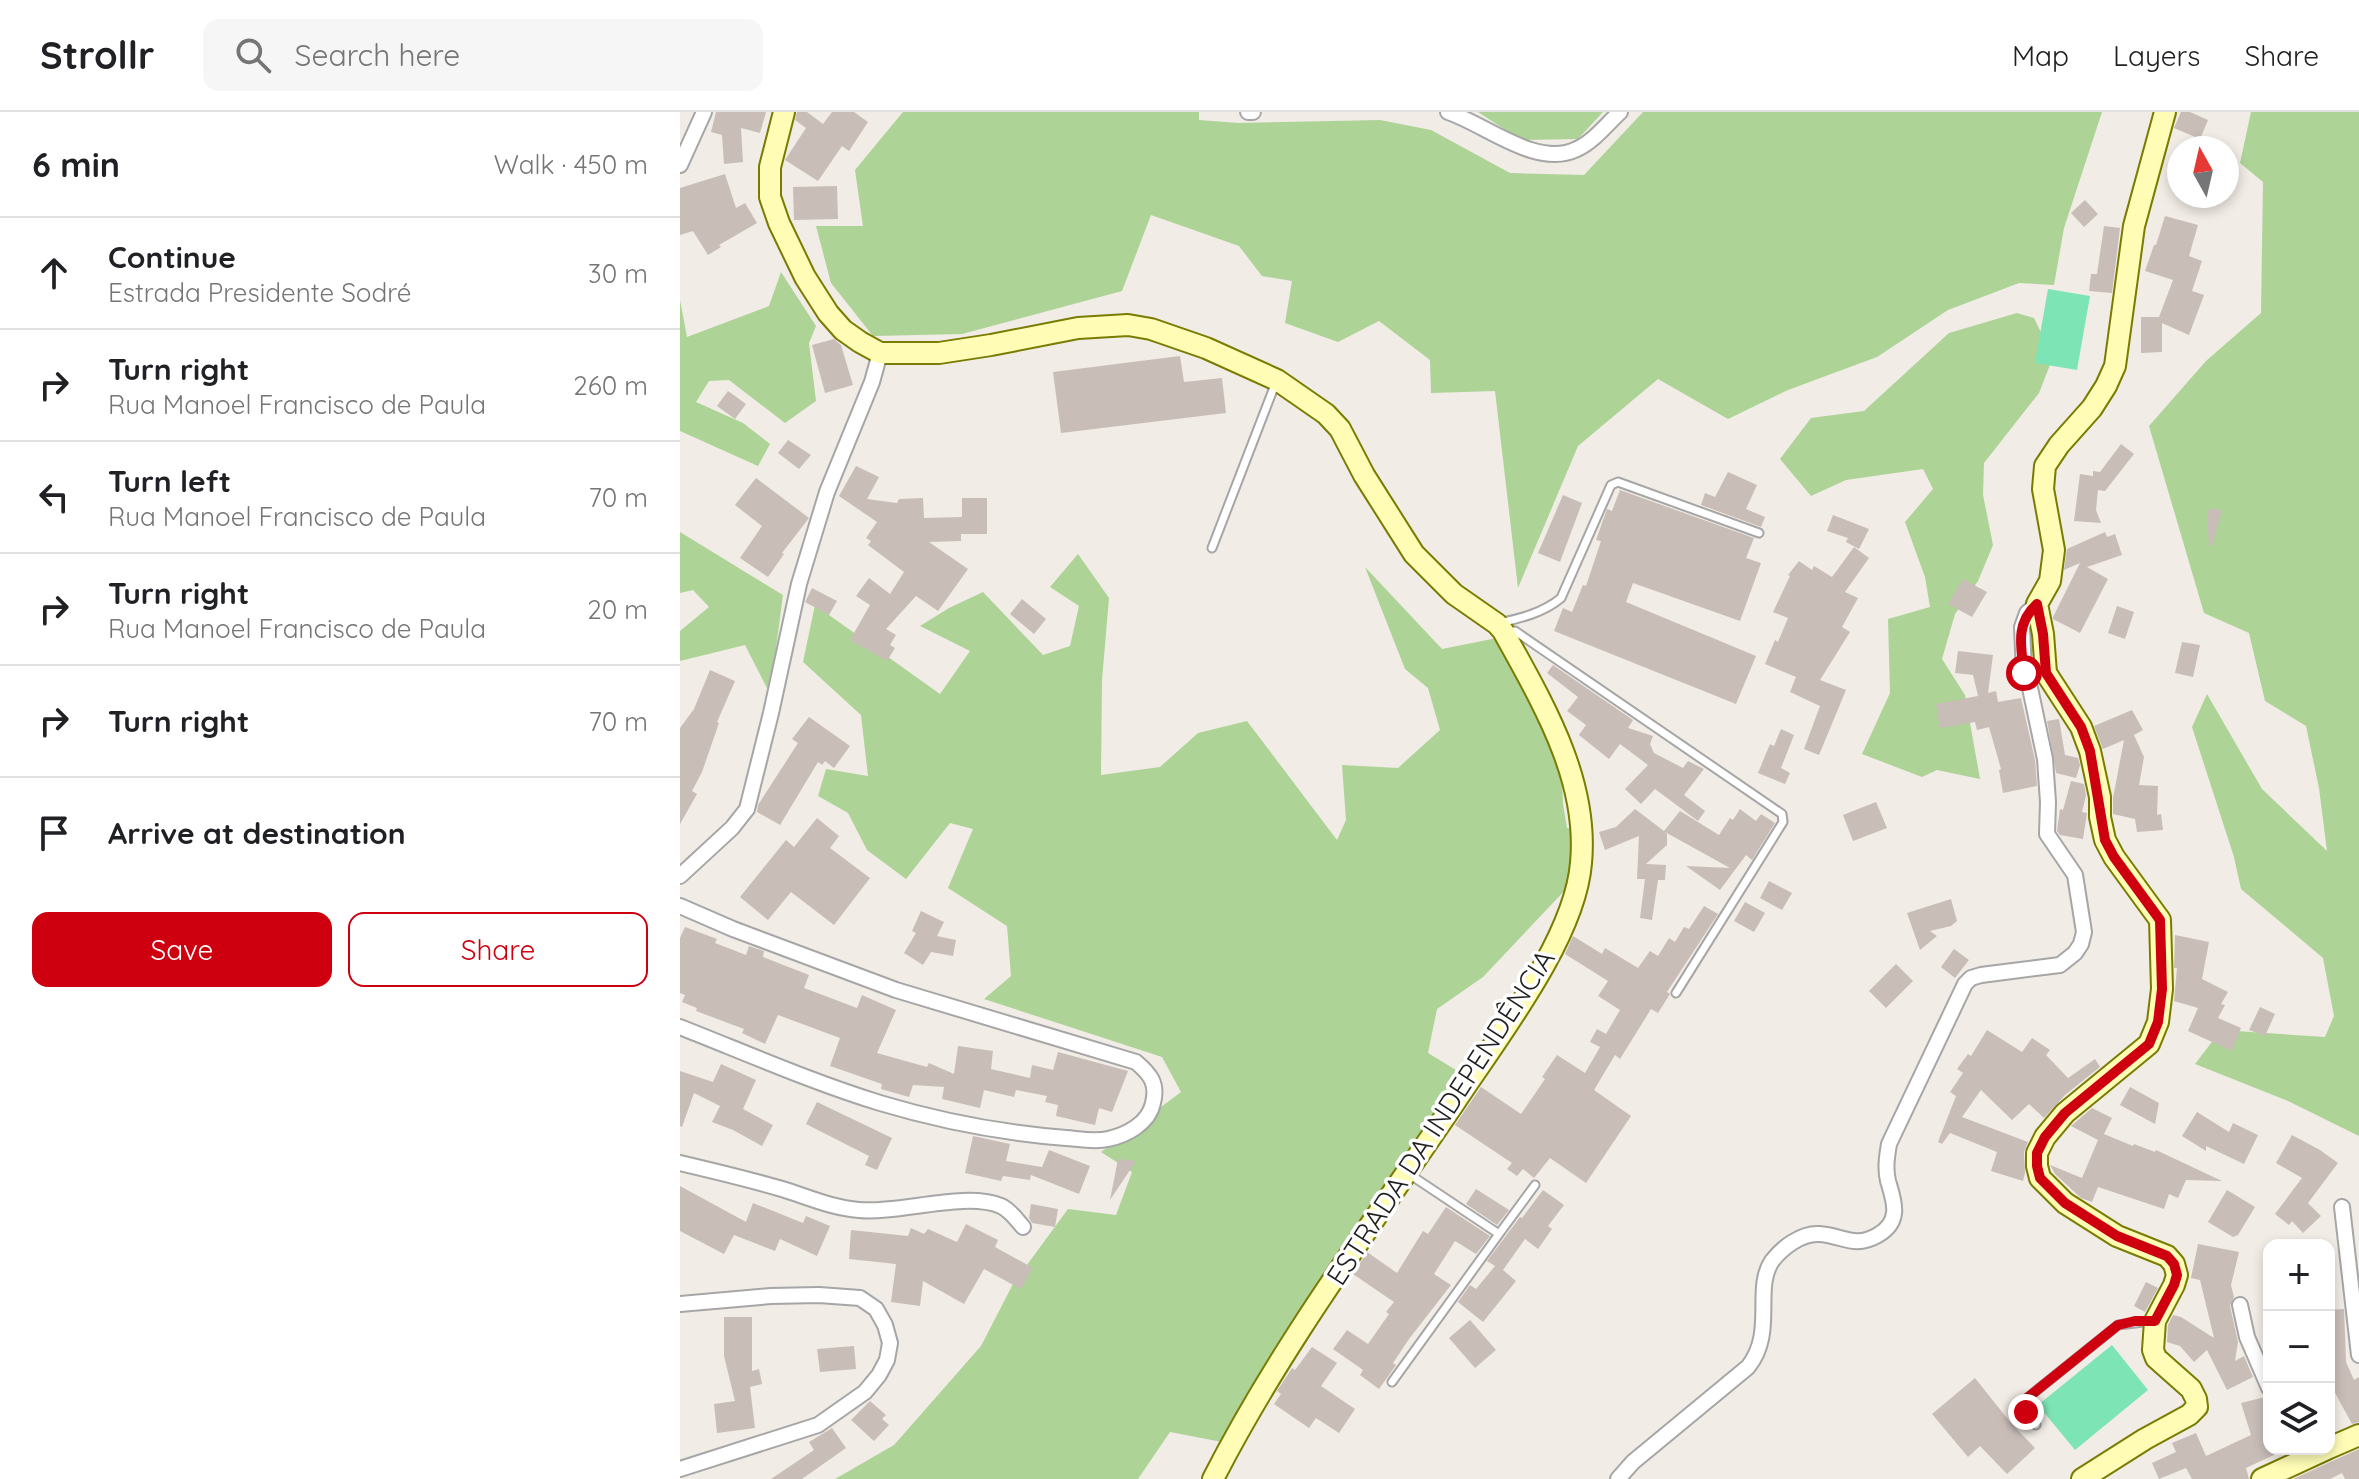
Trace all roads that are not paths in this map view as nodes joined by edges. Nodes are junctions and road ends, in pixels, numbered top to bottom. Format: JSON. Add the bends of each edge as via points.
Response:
{"nodes":[{"id":1,"x":704,"y":112,"type":"edge"},
{"id":2,"x":784,"y":112,"type":"edge"},
{"id":3,"x":1448,"y":112,"type":"edge"},
{"id":4,"x":1620,"y":112,"type":"edge"},
{"id":5,"x":2165,"y":112,"type":"edge"},
{"id":6,"x":680,"y":165,"type":"edge"},
{"id":7,"x":880,"y":353,"type":"junction"},
{"id":8,"x":1277,"y":380,"type":"junction"},
{"id":9,"x":1759,"y":533,"type":"dead end"},
{"id":10,"x":1212,"y":548,"type":"dead end"},
{"id":11,"x":2037,"y":604,"type":"junction"},
{"id":12,"x":1500,"y":628,"type":"junction"},
{"id":13,"x":680,"y":876,"type":"edge"},
{"id":14,"x":680,"y":906,"type":"edge"},
{"id":15,"x":1676,"y":993,"type":"dead end"},
{"id":16,"x":680,"y":1027,"type":"edge"},
{"id":17,"x":680,"y":1163,"type":"edge"},
{"id":18,"x":1407,"y":1172,"type":"junction"},
{"id":19,"x":1535,"y":1185,"type":"dead end"},
{"id":20,"x":2342,"y":1207,"type":"dead end"},
{"id":21,"x":1023,"y":1227,"type":"dead end"},
{"id":22,"x":1499,"y":1234,"type":"junction"},
{"id":23,"x":684,"y":1302,"type":"edge"},
{"id":24,"x":2240,"y":1305,"type":"dead end"},
{"id":25,"x":2155,"y":1321,"type":"junction"},
{"id":26,"x":2359,"y":1355,"type":"edge"},
{"id":27,"x":1392,"y":1382,"type":"dead end"},
{"id":28,"x":2267,"y":1383,"type":"edge"},
{"id":29,"x":2036,"y":1425,"type":"dead end"},
{"id":30,"x":2359,"y":1435,"type":"edge"},
{"id":31,"x":2335,"y":1445,"type":"edge"},
{"id":32,"x":2296,"y":1455,"type":"edge"},
{"id":33,"x":680,"y":1469,"type":"edge"},
{"id":34,"x":1213,"y":1479,"type":"edge"},
{"id":35,"x":1618,"y":1479,"type":"edge"},
{"id":36,"x":2082,"y":1479,"type":"edge"},
{"id":37,"x":2262,"y":1479,"type":"edge"}],
"edges":[{"from":1,"to":6,"type":"street"},
{"from":2,"to":7,"type":"street","via":[[770,167],[770,197],[779,223],[828,313],[843,330]]},
{"from":3,"to":4,"type":"street","via":[[1528,149],[1562,153],[1591,140]]},
{"from":5,"to":11,"type":"street","via":[[2138,204],[2115,366],[2092,408],[2045,466],[2043,489],[2054,550],[2050,581]]},
{"from":7,"to":8,"type":"street","name":"ESTRADA DA INDEPENDÊNCIA","via":[[939,353],[1078,328],[1128,325],[1206,348]]},
{"from":7,"to":13,"type":"street","via":[[827,492],[799,584],[747,809]]},
{"from":8,"to":10,"type":"lane"},
{"from":8,"to":12,"type":"street","name":"ESTRADA DA INDEPENDÊNCIA","via":[[1340,429],[1414,554],[1454,594]]},
{"from":9,"to":12,"type":"lane","via":[[1618,482],[1611,485],[1561,598]]},
{"from":11,"to":25,"type":"street","via":[[2046,673],[2090,751],[2105,840],[2160,920],[2162,989],[2149,1044],[2065,1113],[2045,1137],[2037,1166],[2040,1178],[2065,1203],[2174,1264],[2174,1285]]},
{"from":11,"to":35,"type":"street","via":[[2022,627],[2024,673],[2045,759],[2047,834],[2075,875],[2084,932],[2081,944],[2060,965],[1981,975],[1965,984],[1889,1144],[1886,1164],[1895,1207],[1886,1229],[1866,1241],[1818,1234],[1781,1251],[1765,1275],[1758,1355]]},
{"from":12,"to":15,"type":"lane","via":[[1515,631],[1782,814],[1783,822]]},
{"from":12,"to":18,"type":"street","name":"ESTRADA DA INDEPENDÊNCIA","via":[[1535,689],[1571,775],[1582,842],[1578,882],[1565,924],[1526,996]]},
{"from":14,"to":16,"type":"street","via":[[896,990],[1136,1062],[1151,1075],[1153,1106],[1140,1125],[1107,1140],[1044,1136],[879,1102]]},
{"from":17,"to":21,"type":"street","via":[[861,1211],[959,1201],[1001,1206]]},
{"from":18,"to":22,"type":"lane"},
{"from":18,"to":34,"type":"street","name":"ESTRADA DA INDEPENDÊNCIA","via":[[1277,1365]]},
{"from":19,"to":22,"type":"lane"},
{"from":20,"to":26,"type":"street"},
{"from":22,"to":27,"type":"lane"},
{"from":23,"to":33,"type":"street","via":[[803,1295],[860,1298],[876,1309],[890,1343],[887,1360],[865,1392],[818,1425]]},
{"from":24,"to":28,"type":"street"},
{"from":25,"to":29,"type":"lane","via":[[2118,1325],[2026,1399],[2026,1412]]},
{"from":25,"to":36,"type":"street","via":[[2156,1358],[2191,1389],[2197,1407]]},
{"from":30,"to":31,"type":"street"},
{"from":32,"to":37,"type":"street"}]}
